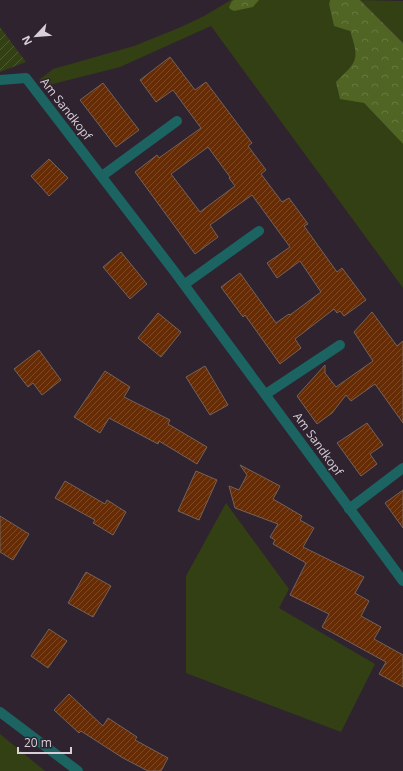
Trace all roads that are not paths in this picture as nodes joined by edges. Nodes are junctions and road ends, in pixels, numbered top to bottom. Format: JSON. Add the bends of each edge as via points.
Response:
{"nodes":[{"id":1,"x":0,"y":80,"type":"edge"},
{"id":2,"x":178,"y":122,"type":"dead end"},
{"id":3,"x":102,"y":176,"type":"junction"},
{"id":4,"x":259,"y":231,"type":"dead end"},
{"id":5,"x":185,"y":284,"type":"junction"},
{"id":6,"x":340,"y":345,"type":"dead end"},
{"id":7,"x":266,"y":394,"type":"junction"},
{"id":8,"x":403,"y":468,"type":"edge"},
{"id":9,"x":349,"y":509,"type":"junction"},
{"id":10,"x":403,"y":581,"type":"edge"},
{"id":11,"x":0,"y":712,"type":"edge"},
{"id":12,"x":78,"y":771,"type":"edge"}],
"edges":[{"from":1,"to":3,"type":"street","name":"Am Sandkopf","via":[[26,78]]},
{"from":2,"to":3,"type":"street"},
{"from":3,"to":5,"type":"street","name":"Am Sandkopf"},
{"from":4,"to":5,"type":"street"},
{"from":5,"to":7,"type":"street","name":"Am Sandkopf"},
{"from":6,"to":7,"type":"street"},
{"from":7,"to":9,"type":"street","name":"Am Sandkopf"},
{"from":8,"to":9,"type":"street"},
{"from":9,"to":10,"type":"street","name":"Am Sandkopf"},
{"from":11,"to":12,"type":"street"}]}
